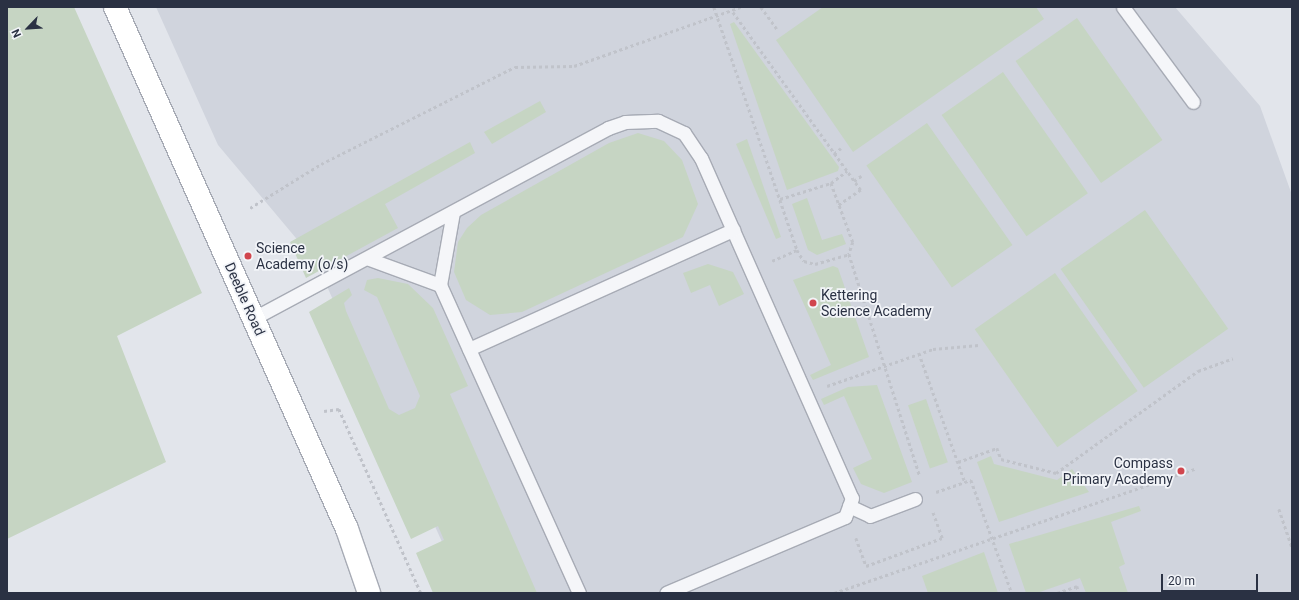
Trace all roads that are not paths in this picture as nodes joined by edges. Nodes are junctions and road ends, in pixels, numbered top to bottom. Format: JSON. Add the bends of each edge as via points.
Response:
{"nodes":[{"id":1,"x":115,"y":7,"type":"edge"},
{"id":2,"x":1123,"y":7,"type":"edge"},
{"id":3,"x":1193,"y":102,"type":"dead end"},
{"id":4,"x":453,"y":212,"type":"junction"},
{"id":5,"x":733,"y":230,"type":"junction"},
{"id":6,"x":369,"y":259,"type":"junction"},
{"id":7,"x":440,"y":285,"type":"junction"},
{"id":8,"x":254,"y":318,"type":"junction"},
{"id":9,"x":469,"y":349,"type":"junction"},
{"id":10,"x":921,"y":497,"type":"road end"},
{"id":11,"x":849,"y":506,"type":"junction"},
{"id":12,"x":369,"y":593,"type":"edge"},
{"id":13,"x":579,"y":593,"type":"edge"},
{"id":14,"x":666,"y":593,"type":"edge"}],
"edges":[{"from":1,"to":8,"type":"street","name":"Deeble Road"},
{"from":2,"to":3,"type":"lane"},
{"from":4,"to":5,"type":"lane","via":[[608,128],[625,122],[658,121],[684,133],[701,158]]},
{"from":4,"to":6,"type":"lane"},
{"from":4,"to":7,"type":"lane"},
{"from":5,"to":9,"type":"lane"},
{"from":5,"to":11,"type":"lane","via":[[852,498]]},
{"from":6,"to":7,"type":"lane"},
{"from":6,"to":8,"type":"lane"},
{"from":7,"to":9,"type":"lane"},
{"from":8,"to":12,"type":"street","name":"Deeble Road","via":[[347,529]]},
{"from":9,"to":13,"type":"lane"},
{"from":10,"to":11,"type":"lane","via":[[870,516]]},
{"from":11,"to":14,"type":"lane","via":[[845,516]]}]}
